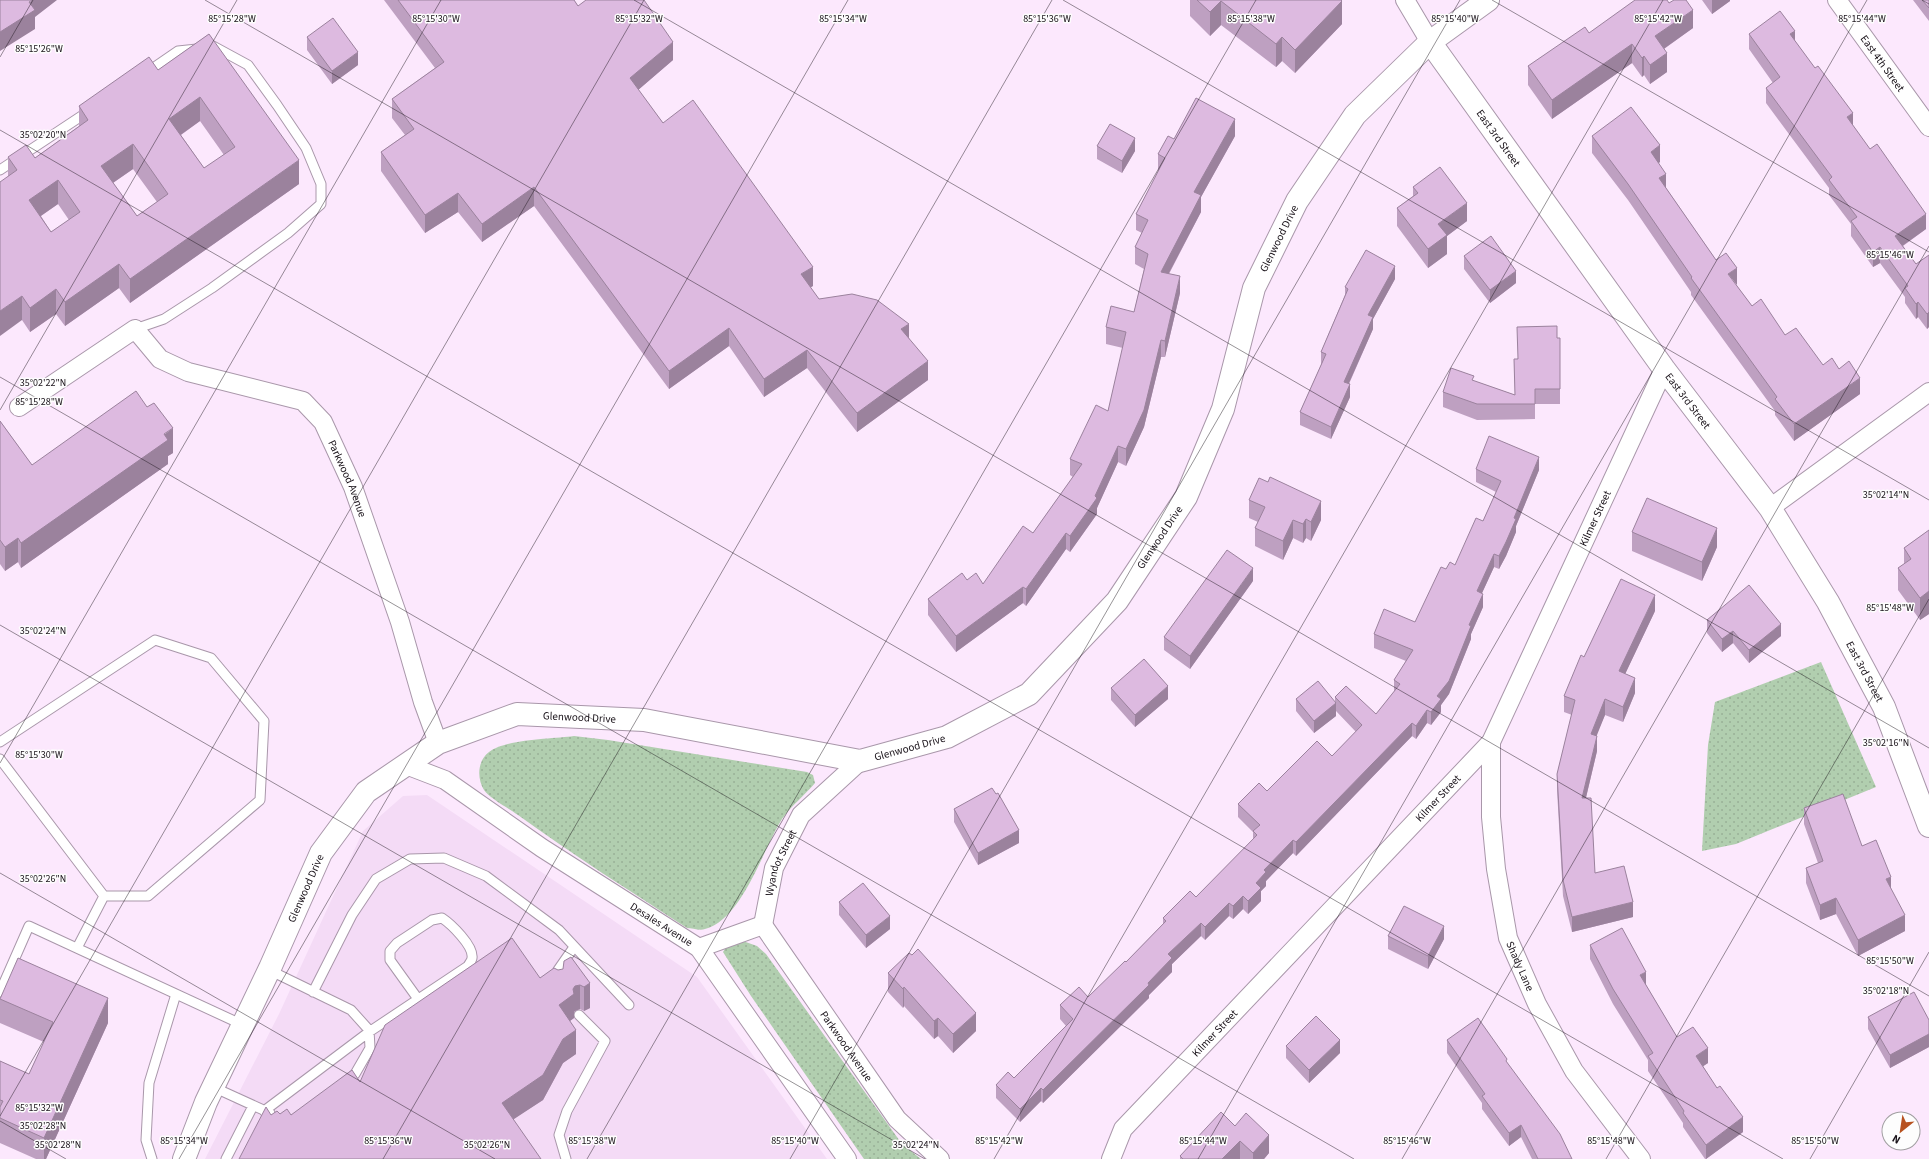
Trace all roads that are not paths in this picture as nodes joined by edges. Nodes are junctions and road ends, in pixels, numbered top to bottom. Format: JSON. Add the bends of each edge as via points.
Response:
{"nodes":[{"id":1,"x":1405,"y":0,"type":"edge"},
{"id":2,"x":1488,"y":0,"type":"edge"},
{"id":3,"x":1837,"y":0,"type":"edge"},
{"id":4,"x":1430,"y":42,"type":"junction"},
{"id":5,"x":140,"y":76,"type":"edge"},
{"id":6,"x":96,"y":106,"type":"edge"},
{"id":7,"x":1929,"y":127,"type":"edge"},
{"id":8,"x":0,"y":170,"type":"edge"},
{"id":9,"x":135,"y":329,"type":"junction"},
{"id":10,"x":1664,"y":369,"type":"junction"},
{"id":11,"x":1929,"y":392,"type":"edge"},
{"id":12,"x":19,"y":407,"type":"dead end"},
{"id":13,"x":1770,"y":508,"type":"junction"},
{"id":14,"x":0,"y":742,"type":"edge"},
{"id":15,"x":438,"y":742,"type":"junction"},
{"id":16,"x":1491,"y":742,"type":"junction"},
{"id":17,"x":0,"y":759,"type":"edge"},
{"id":18,"x":860,"y":760,"type":"junction"},
{"id":19,"x":406,"y":765,"type":"junction"},
{"id":20,"x":1929,"y":826,"type":"edge"},
{"id":21,"x":104,"y":896,"type":"junction"},
{"id":22,"x":763,"y":925,"type":"junction"},
{"id":23,"x":574,"y":947,"type":"junction"},
{"id":24,"x":77,"y":948,"type":"junction"},
{"id":25,"x":699,"y":948,"type":"junction"},
{"id":26,"x":269,"y":970,"type":"junction"},
{"id":27,"x":559,"y":989,"type":"edge"},
{"id":28,"x":0,"y":992,"type":"edge"},
{"id":29,"x":313,"y":992,"type":"junction"},
{"id":30,"x":176,"y":994,"type":"junction"},
{"id":31,"x":418,"y":999,"type":"junction"},
{"id":32,"x":629,"y":1005,"type":"dead end"},
{"id":33,"x":579,"y":1015,"type":"dead end"},
{"id":34,"x":243,"y":1025,"type":"junction"},
{"id":35,"x":369,"y":1032,"type":"junction"},
{"id":36,"x":213,"y":1087,"type":"junction"},
{"id":37,"x":339,"y":1088,"type":"edge"},
{"id":38,"x":254,"y":1106,"type":"junction"},
{"id":39,"x":264,"y":1111,"type":"junction"},
{"id":40,"x":279,"y":1115,"type":"edge"},
{"id":41,"x":152,"y":1159,"type":"edge"},
{"id":42,"x":184,"y":1159,"type":"edge"},
{"id":43,"x":226,"y":1159,"type":"edge"},
{"id":44,"x":566,"y":1159,"type":"edge"},
{"id":45,"x":847,"y":1159,"type":"edge"},
{"id":46,"x":940,"y":1159,"type":"edge"},
{"id":47,"x":1111,"y":1159,"type":"edge"},
{"id":48,"x":1641,"y":1159,"type":"edge"}],
"edges":[{"from":1,"to":4,"type":"street","name":"East 3rd Street"},
{"from":2,"to":4,"type":"street","name":"Glenwood Drive"},
{"from":3,"to":7,"type":"street","name":"East 4th Street"},
{"from":4,"to":10,"type":"street","name":"East 3rd Street"},
{"from":4,"to":18,"type":"street","name":"Glenwood Drive","via":[[1355,115],[1297,201],[1254,288],[1223,409],[1186,497],[1117,601],[1029,694],[947,737]]},
{"from":5,"to":9,"type":"lane","via":[[178,52],[213,46],[248,65],[306,148],[321,184],[321,204],[288,233],[212,288],[164,319]]},
{"from":6,"to":8,"type":"lane"},
{"from":9,"to":12,"type":"street"},
{"from":9,"to":15,"type":"street","name":"Parkwood Avenue","via":[[160,359],[188,372],[303,401],[323,422],[355,494],[400,622],[423,702]]},
{"from":10,"to":13,"type":"street","name":"East 3rd Street"},
{"from":10,"to":16,"type":"street","name":"Kilmer Street"},
{"from":11,"to":13,"type":"street"},
{"from":13,"to":20,"type":"street","name":"East 3rd Street","via":[[1828,602],[1884,707]]},
{"from":14,"to":21,"type":"lane","via":[[155,640],[211,658],[264,721],[260,800],[148,896]]},
{"from":15,"to":18,"type":"street","name":"Glenwood Drive","via":[[518,714],[644,720]]},
{"from":15,"to":19,"type":"street","name":"Glenwood Drive"},
{"from":16,"to":47,"type":"street","name":"Kilmer Street","via":[[1123,1129]]},
{"from":16,"to":48,"type":"street","name":"Shady Lane","via":[[1491,817],[1496,870],[1508,938],[1537,1004],[1574,1071]]},
{"from":17,"to":21,"type":"lane"},
{"from":18,"to":22,"type":"street","name":"Wyandot Street","via":[[801,815],[774,868]]},
{"from":19,"to":25,"type":"street","name":"Desales Avenue","via":[[445,780],[542,848]]},
{"from":19,"to":26,"type":"street","name":"Glenwood Drive","via":[[366,792],[321,853]]},
{"from":21,"to":24,"type":"lane"},
{"from":22,"to":25,"type":"street"},
{"from":22,"to":46,"type":"street","name":"Parkwood Avenue","via":[[897,1119]]},
{"from":23,"to":27,"type":"lane","via":[[558,970],[556,981]]},
{"from":23,"to":29,"type":"lane","via":[[559,930],[486,876],[444,858],[410,859],[376,879],[352,915]]},
{"from":23,"to":32,"type":"lane"},
{"from":24,"to":28,"type":"lane","via":[[29,926]]},
{"from":24,"to":30,"type":"lane"},
{"from":25,"to":45,"type":"street","name":"Desales Avenue"},
{"from":26,"to":29,"type":"lane"},
{"from":26,"to":34,"type":"street","name":"Glenwood Drive"},
{"from":29,"to":35,"type":"lane","via":[[350,1010]]},
{"from":30,"to":34,"type":"lane"},
{"from":30,"to":41,"type":"lane","via":[[149,1083],[146,1140]]},
{"from":31,"to":31,"type":"lane","via":[[468,966],[472,958],[472,951],[452,924],[442,918],[432,920],[397,943],[390,951],[390,960]]},
{"from":31,"to":35,"type":"lane"},
{"from":33,"to":44,"type":"lane","via":[[605,1041],[567,1111],[559,1136]]},
{"from":34,"to":36,"type":"street","name":"Glenwood Drive"},
{"from":35,"to":37,"type":"lane","via":[[370,1048],[355,1074]]},
{"from":35,"to":39,"type":"lane"},
{"from":36,"to":38,"type":"lane"},
{"from":36,"to":42,"type":"street","name":"Glenwood Drive"},
{"from":38,"to":39,"type":"lane"},
{"from":38,"to":43,"type":"lane"},
{"from":39,"to":40,"type":"lane"}]}
